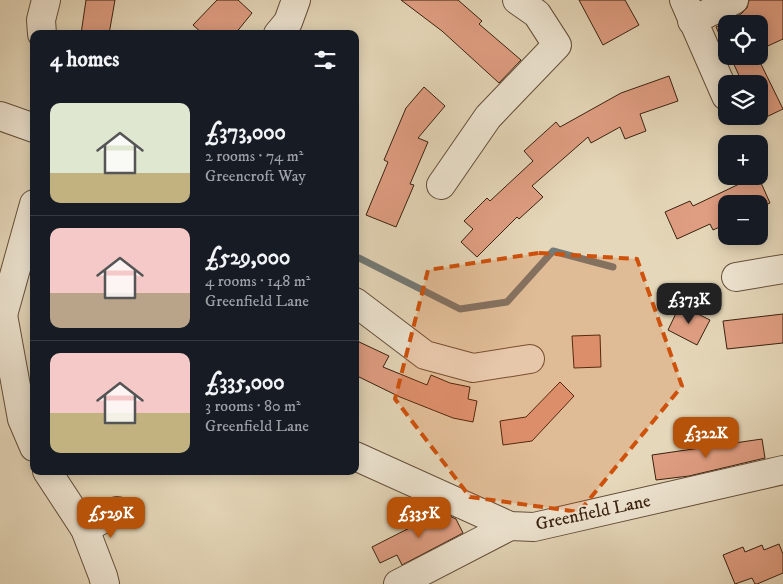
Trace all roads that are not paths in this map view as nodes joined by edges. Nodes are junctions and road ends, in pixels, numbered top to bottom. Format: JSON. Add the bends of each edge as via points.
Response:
{"nodes":[{"id":1,"x":46,"y":0,"type":"edge"},
{"id":2,"x":296,"y":0,"type":"edge"},
{"id":3,"x":516,"y":0,"type":"edge"},
{"id":4,"x":734,"y":0,"type":"edge"},
{"id":5,"x":688,"y":10,"type":"edge"},
{"id":6,"x":42,"y":30,"type":"edge"},
{"id":7,"x":281,"y":30,"type":"edge"},
{"id":8,"x":718,"y":78,"type":"edge"},
{"id":9,"x":0,"y":116,"type":"edge"},
{"id":10,"x":30,"y":127,"type":"edge"},
{"id":11,"x":442,"y":185,"type":"dead end"},
{"id":12,"x":30,"y":218,"type":"edge"},
{"id":13,"x":783,"y":269,"type":"edge"},
{"id":14,"x":736,"y":277,"type":"dead end"},
{"id":15,"x":359,"y":305,"type":"edge"},
{"id":16,"x":2,"y":314,"type":"edge"},
{"id":17,"x":530,"y":359,"type":"dead end"},
{"id":18,"x":18,"y":420,"type":"edge"},
{"id":19,"x":30,"y":440,"type":"edge"},
{"id":20,"x":359,"y":458,"type":"edge"},
{"id":21,"x":783,"y":470,"type":"edge"},
{"id":22,"x":50,"y":475,"type":"edge"},
{"id":23,"x":117,"y":511,"type":"dead end"},
{"id":24,"x":510,"y":526,"type":"junction"},
{"id":25,"x":85,"y":529,"type":"junction"},
{"id":26,"x":105,"y":584,"type":"edge"},
{"id":27,"x":398,"y":584,"type":"edge"}],
"edges":[{"from":1,"to":6,"type":"street"},
{"from":2,"to":7,"type":"street"},
{"from":3,"to":11,"type":"street","via":[[537,14],[557,45],[488,117]]},
{"from":4,"to":5,"type":"street"},
{"from":5,"to":8,"type":"street"},
{"from":9,"to":10,"type":"street"},
{"from":12,"to":16,"type":"street"},
{"from":13,"to":14,"type":"street"},
{"from":15,"to":17,"type":"street","via":[[425,355],[473,368]]},
{"from":16,"to":18,"type":"street"},
{"from":18,"to":19,"type":"street"},
{"from":20,"to":24,"type":"street","name":"Greenfield Lane"},
{"from":21,"to":24,"type":"street","name":"Greenfield Lane","via":[[534,527]]},
{"from":22,"to":25,"type":"street"},
{"from":23,"to":25,"type":"street"},
{"from":24,"to":27,"type":"street"},
{"from":25,"to":26,"type":"street"}]}
